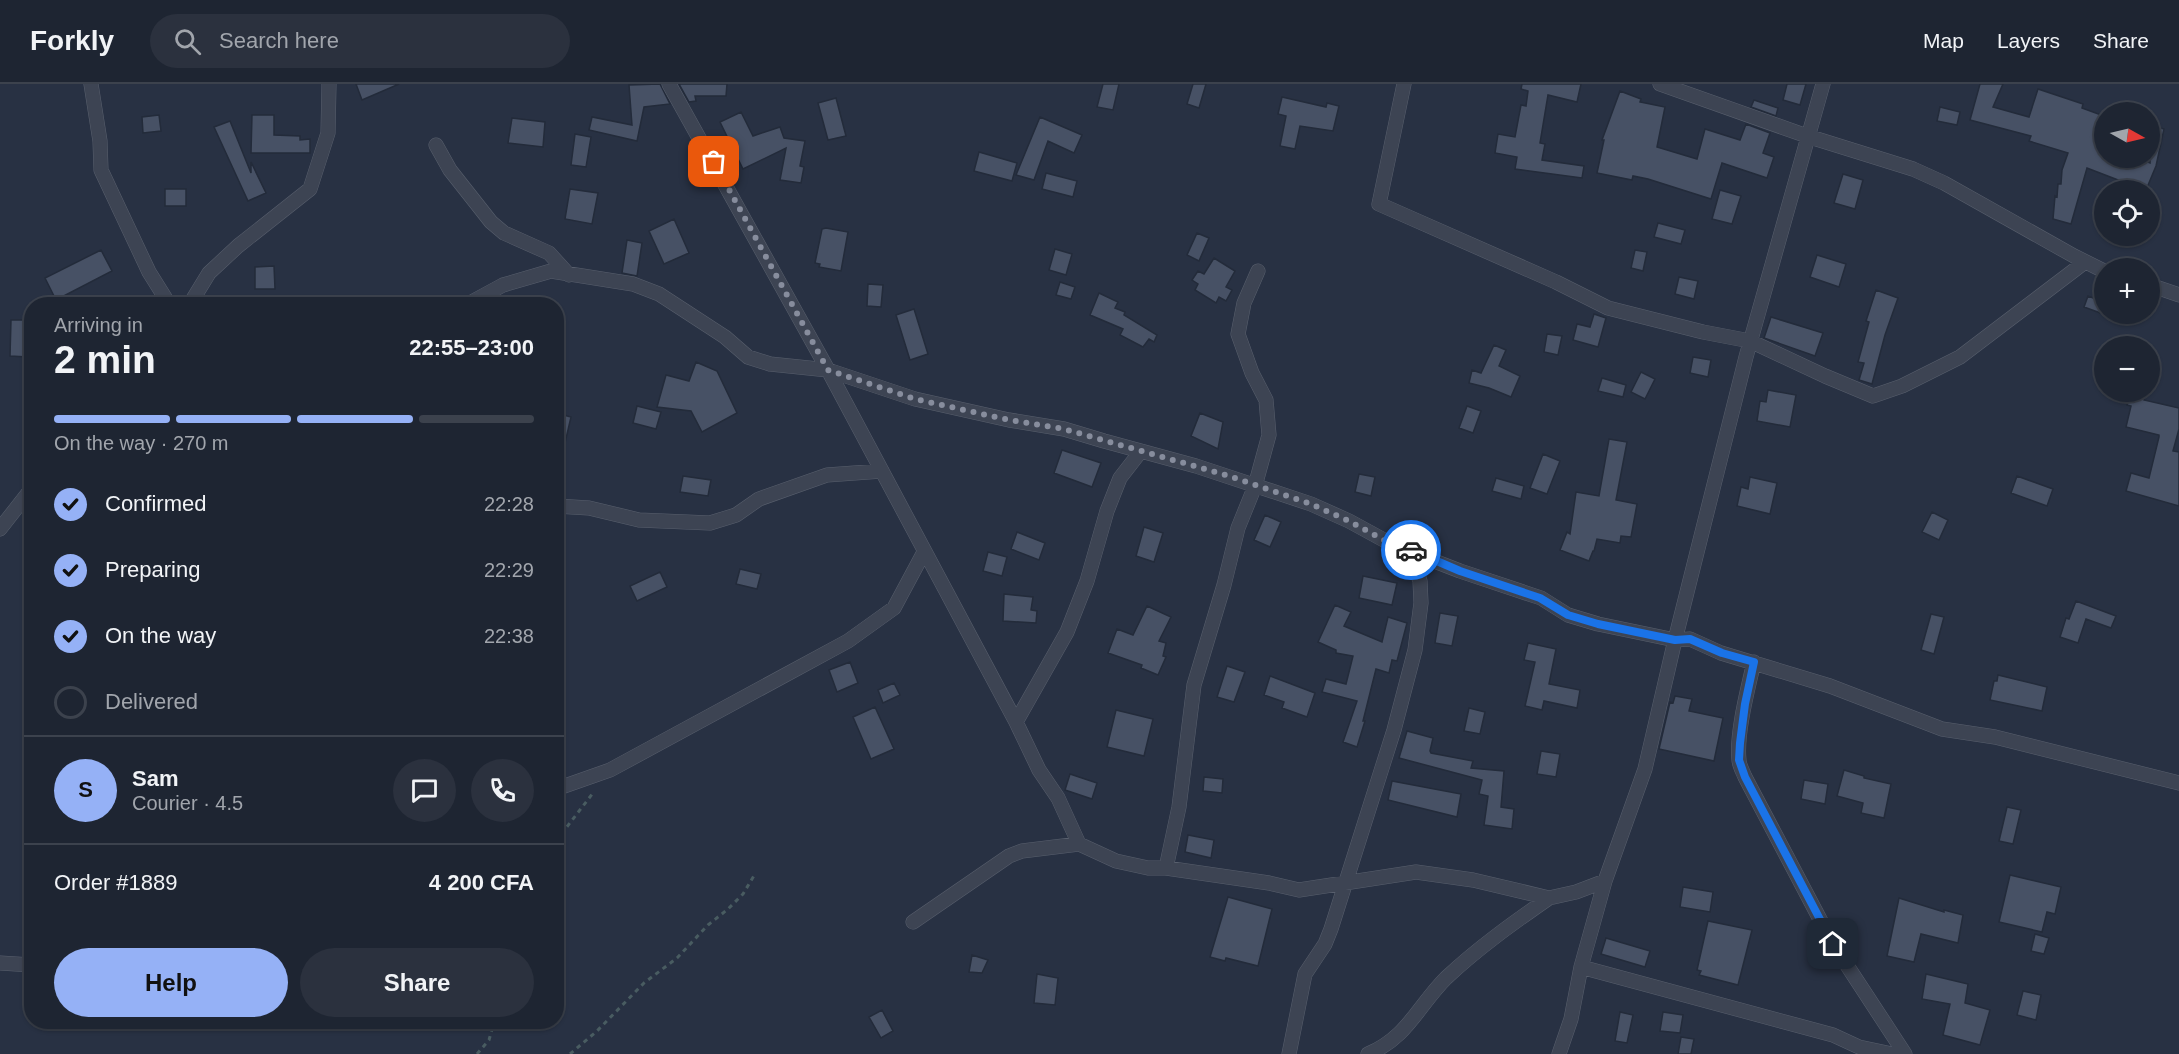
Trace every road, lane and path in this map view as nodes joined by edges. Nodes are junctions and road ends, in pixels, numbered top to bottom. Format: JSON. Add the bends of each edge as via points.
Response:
{"nodes":[{"id":1,"x":91,"y":84,"type":"edge"},
{"id":2,"x":329,"y":84,"type":"edge"},
{"id":3,"x":669,"y":84,"type":"edge"},
{"id":4,"x":1404,"y":84,"type":"edge"},
{"id":5,"x":1660,"y":84,"type":"edge"},
{"id":6,"x":1822,"y":84,"type":"edge"},
{"id":7,"x":1807,"y":136,"type":"junction"},
{"id":8,"x":436,"y":145,"type":"dead end"},
{"id":9,"x":2085,"y":262,"type":"junction"},
{"id":10,"x":2094,"y":266,"type":"edge"},
{"id":11,"x":1258,"y":271,"type":"dead end"},
{"id":12,"x":569,"y":275,"type":"junction"},
{"id":13,"x":2160,"y":288,"type":"edge"},
{"id":14,"x":2179,"y":295,"type":"edge"},
{"id":15,"x":165,"y":297,"type":"edge"},
{"id":16,"x":194,"y":297,"type":"edge"},
{"id":17,"x":481,"y":297,"type":"edge"},
{"id":18,"x":1750,"y":341,"type":"junction"},
{"id":19,"x":828,"y":370,"type":"junction"},
{"id":20,"x":1141,"y":451,"type":"junction"},
{"id":21,"x":882,"y":471,"type":"junction"},
{"id":22,"x":1255,"y":486,"type":"junction"},
{"id":23,"x":24,"y":498,"type":"edge"},
{"id":24,"x":564,"y":506,"type":"edge"},
{"id":25,"x":0,"y":529,"type":"edge"},
{"id":26,"x":1409,"y":549,"type":"junction"},
{"id":27,"x":924,"y":552,"type":"junction"},
{"id":28,"x":1675,"y":640,"type":"junction"},
{"id":29,"x":1754,"y":662,"type":"junction"},
{"id":30,"x":1016,"y":722,"type":"junction"},
{"id":31,"x":610,"y":770,"type":"junction"},
{"id":32,"x":2179,"y":783,"type":"edge"},
{"id":33,"x":564,"y":786,"type":"edge"},
{"id":34,"x":564,"y":830,"type":"edge"},
{"id":35,"x":1079,"y":844,"type":"junction"},
{"id":36,"x":1166,"y":868,"type":"junction"},
{"id":37,"x":755,"y":874,"type":"dead end"},
{"id":38,"x":1605,"y":881,"type":"junction"},
{"id":39,"x":1343,"y":884,"type":"junction"},
{"id":40,"x":1549,"y":898,"type":"junction"},
{"id":41,"x":913,"y":922,"type":"dead end"},
{"id":42,"x":0,"y":963,"type":"edge"},
{"id":43,"x":24,"y":964,"type":"edge"},
{"id":44,"x":1581,"y":967,"type":"junction"},
{"id":45,"x":492,"y":1029,"type":"edge"},
{"id":46,"x":477,"y":1054,"type":"edge"},
{"id":47,"x":570,"y":1054,"type":"edge"},
{"id":48,"x":1289,"y":1054,"type":"edge"},
{"id":49,"x":1368,"y":1054,"type":"edge"},
{"id":50,"x":1559,"y":1054,"type":"edge"},
{"id":51,"x":1892,"y":1054,"type":"edge"},
{"id":52,"x":1905,"y":1054,"type":"edge"}],
"edges":[{"from":1,"to":15,"type":"street","via":[[101,170]]},
{"from":2,"to":16,"type":"street","via":[[328,133],[310,189],[209,273]]},
{"from":3,"to":19,"type":"street"},
{"from":4,"to":18,"type":"street","via":[[1379,204],[1608,308]]},
{"from":5,"to":7,"type":"street"},
{"from":6,"to":7,"type":"street"},
{"from":7,"to":9,"type":"street","via":[[1923,174]]},
{"from":7,"to":18,"type":"street"},
{"from":8,"to":12,"type":"street","via":[[490,222],[504,233],[549,253]]},
{"from":9,"to":10,"type":"street"},
{"from":9,"to":18,"type":"street","via":[[1960,357],[1873,396]]},
{"from":11,"to":22,"type":"street","via":[[1244,303],[1238,334],[1266,399],[1269,435]]},
{"from":12,"to":17,"type":"street","via":[[551,272],[522,278]]},
{"from":12,"to":19,"type":"street","via":[[633,284],[659,294],[725,337],[748,357],[770,364]]},
{"from":13,"to":14,"type":"street"},
{"from":18,"to":28,"type":"street"},
{"from":19,"to":20,"type":"street","via":[[915,399],[1064,429]]},
{"from":19,"to":21,"type":"street"},
{"from":20,"to":22,"type":"street"},
{"from":20,"to":30,"type":"street","via":[[1120,478],[1067,632]]},
{"from":21,"to":24,"type":"street","via":[[827,474],[759,499],[736,515],[710,523],[639,520]]},
{"from":21,"to":27,"type":"street"},
{"from":22,"to":26,"type":"street","via":[[1311,504],[1393,545]]},
{"from":22,"to":36,"type":"street","via":[[1238,528],[1194,685],[1179,807]]},
{"from":23,"to":25,"type":"street"},
{"from":26,"to":28,"type":"street","via":[[1540,598],[1568,615]]},
{"from":26,"to":39,"type":"street","via":[[1420,581],[1415,650],[1375,794]]},
{"from":27,"to":30,"type":"street"},
{"from":27,"to":31,"type":"street","via":[[894,608],[848,641]]},
{"from":28,"to":29,"type":"street","via":[[1690,639]]},
{"from":28,"to":38,"type":"street","via":[[1645,769]]},
{"from":29,"to":32,"type":"street","via":[[1942,729]]},
{"from":29,"to":52,"type":"street","via":[[1740,743],[1739,760],[1745,777],[1833,944]]},
{"from":30,"to":35,"type":"street"},
{"from":31,"to":33,"type":"street"},
{"from":31,"to":34,"type":"path"},
{"from":35,"to":36,"type":"street","via":[[1116,861]]},
{"from":35,"to":41,"type":"street","via":[[1009,855]]},
{"from":36,"to":39,"type":"street","via":[[1299,890]]},
{"from":37,"to":47,"type":"path","via":[[728,909]]},
{"from":38,"to":40,"type":"street"},
{"from":38,"to":44,"type":"street"},
{"from":39,"to":40,"type":"street","via":[[1416,872],[1473,880]]},
{"from":39,"to":48,"type":"street","via":[[1325,944],[1305,974]]},
{"from":40,"to":49,"type":"street","via":[[1478,949],[1432,992],[1397,1038]]},
{"from":42,"to":43,"type":"street"},
{"from":44,"to":50,"type":"street","via":[[1571,1019]]},
{"from":44,"to":51,"type":"street"},
{"from":45,"to":46,"type":"path","via":[[489,1040]]}]}
